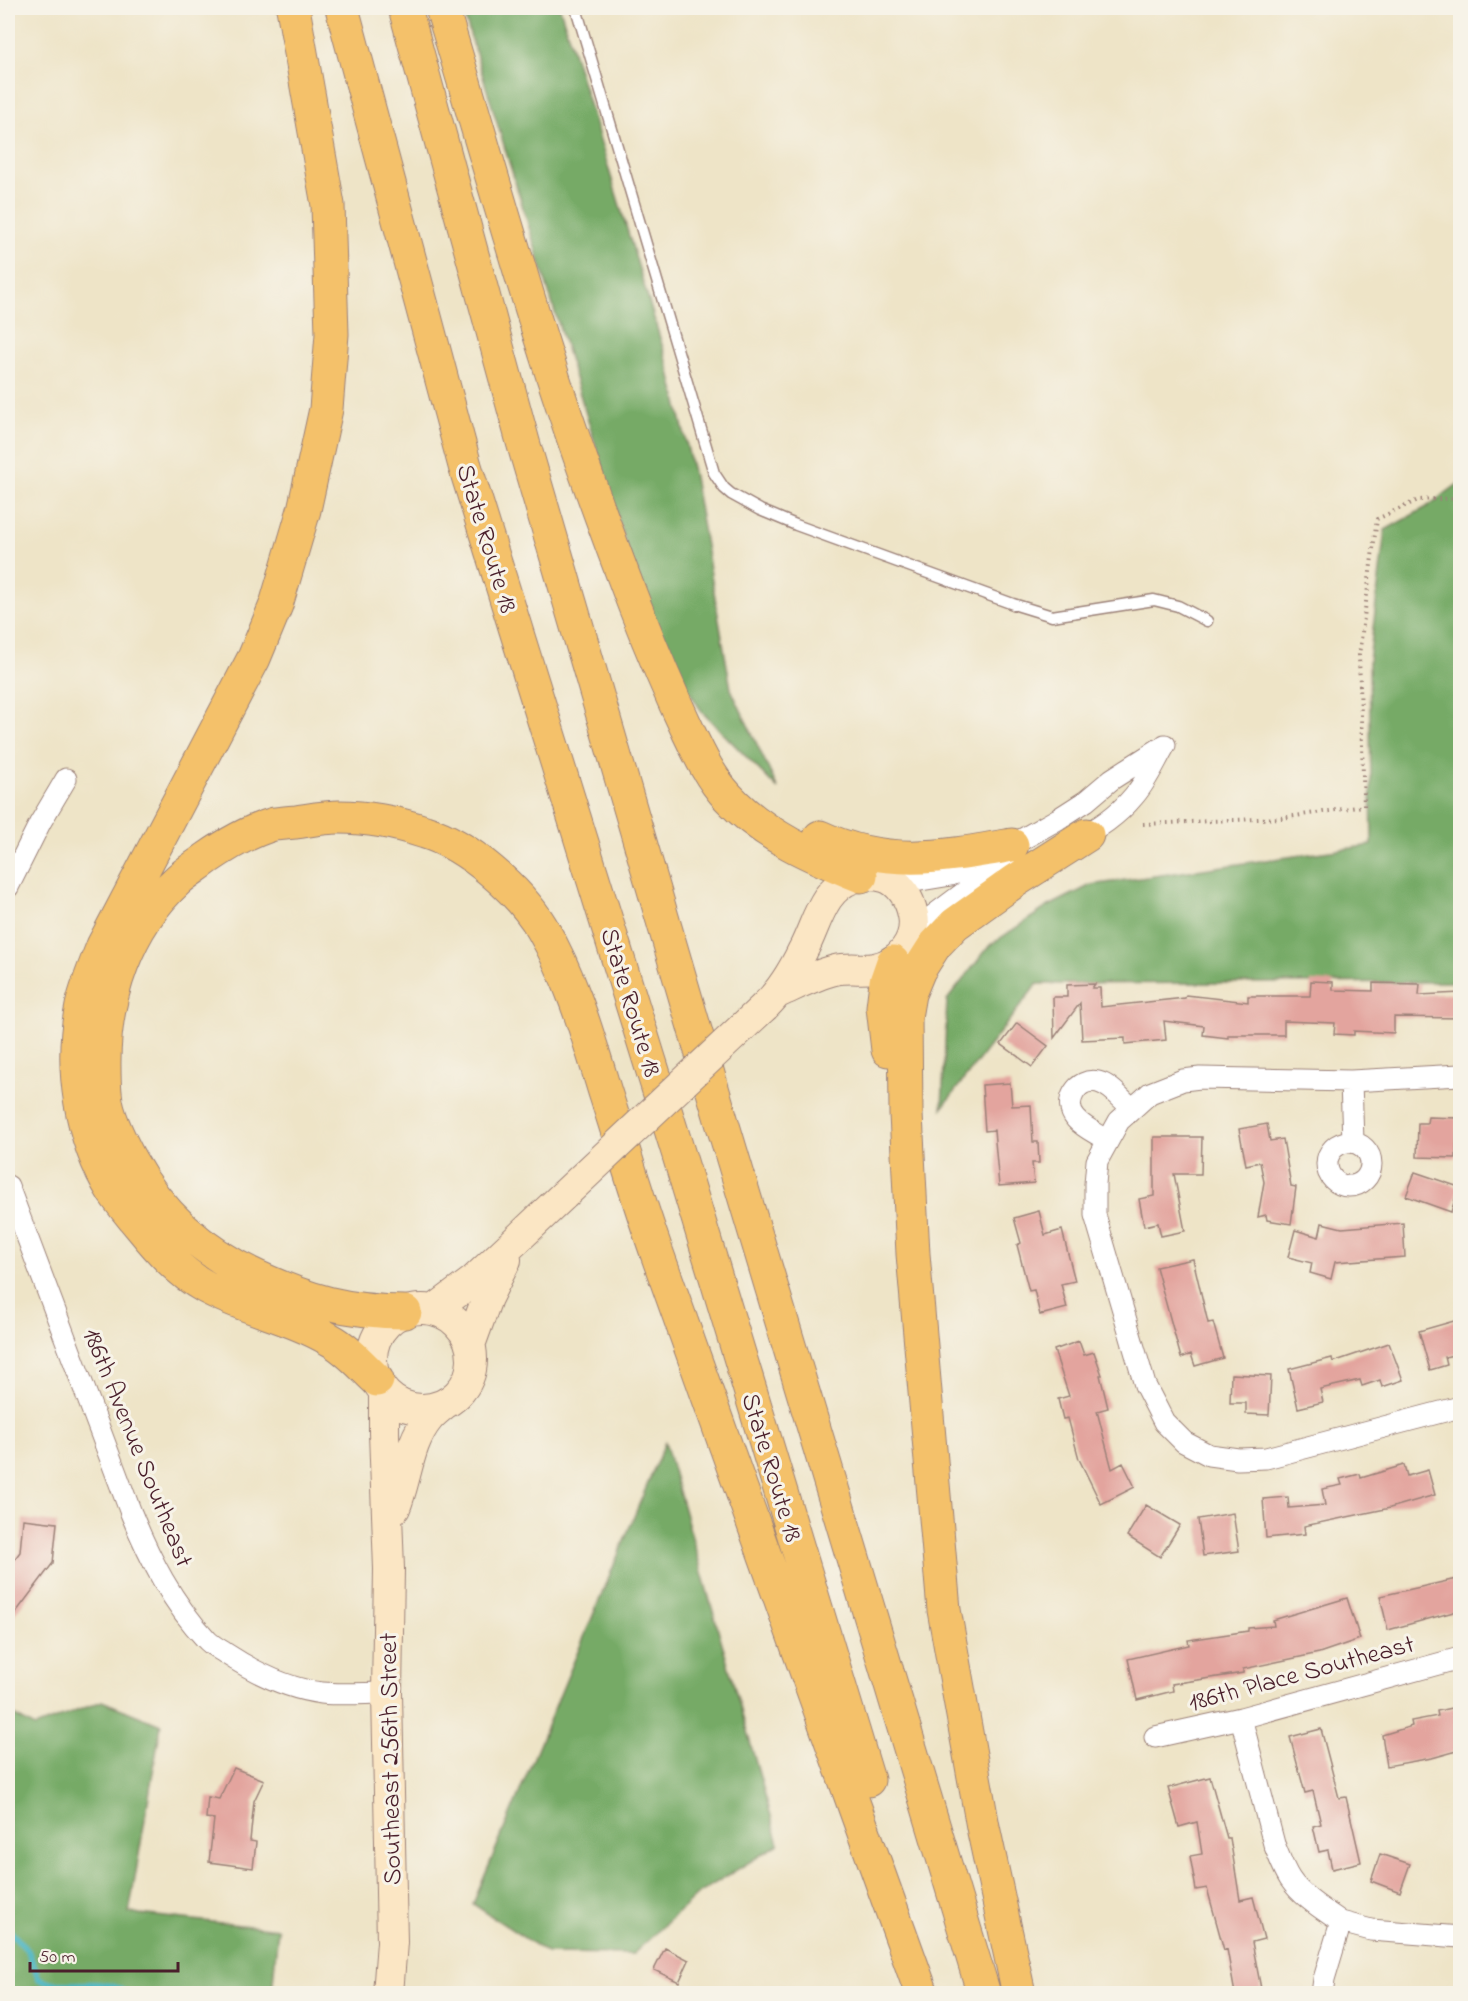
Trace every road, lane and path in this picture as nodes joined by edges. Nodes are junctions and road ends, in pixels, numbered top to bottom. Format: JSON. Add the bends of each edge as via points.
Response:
{"nodes":[{"id":1,"x":293,"y":8,"type":"edge"},
{"id":2,"x":342,"y":8,"type":"edge"},
{"id":3,"x":405,"y":8,"type":"edge"},
{"id":4,"x":442,"y":8,"type":"edge"},
{"id":5,"x":576,"y":8,"type":"edge"},
{"id":6,"x":1461,"y":498,"type":"edge"},
{"id":7,"x":1207,"y":621,"type":"dead end"},
{"id":8,"x":678,"y":712,"type":"junction"},
{"id":9,"x":66,"y":779,"type":"dead end"},
{"id":10,"x":1143,"y":824,"type":"dead end"},
{"id":11,"x":1087,"y":835,"type":"junction"},
{"id":12,"x":1012,"y":845,"type":"junction"},
{"id":13,"x":861,"y":876,"type":"junction"},
{"id":14,"x":897,"y":884,"type":"junction"},
{"id":15,"x":8,"y":886,"type":"edge"},
{"id":16,"x":914,"y":930,"type":"junction"},
{"id":17,"x":893,"y":962,"type":"junction"},
{"id":18,"x":772,"y":999,"type":"junction"},
{"id":19,"x":1461,"y":1075,"type":"edge"},
{"id":20,"x":1350,"y":1081,"type":"junction"},
{"id":21,"x":1125,"y":1115,"type":"junction"},
{"id":22,"x":1108,"y":1141,"type":"junction"},
{"id":23,"x":1353,"y":1142,"type":"dead end"},
{"id":24,"x":8,"y":1186,"type":"edge"},
{"id":25,"x":516,"y":1242,"type":"junction"},
{"id":26,"x":913,"y":1254,"type":"junction"},
{"id":27,"x":420,"y":1311,"type":"junction"},
{"id":28,"x":470,"y":1345,"type":"junction"},
{"id":29,"x":381,"y":1386,"type":"junction"},
{"id":30,"x":447,"y":1402,"type":"junction"},
{"id":31,"x":1461,"y":1407,"type":"edge"},
{"id":32,"x":389,"y":1525,"type":"junction"},
{"id":33,"x":1461,"y":1658,"type":"edge"},
{"id":34,"x":387,"y":1693,"type":"junction"},
{"id":35,"x":1241,"y":1718,"type":"junction"},
{"id":36,"x":1155,"y":1737,"type":"dead end"},
{"id":37,"x":1341,"y":1922,"type":"junction"},
{"id":38,"x":1461,"y":1937,"type":"edge"},
{"id":39,"x":388,"y":1994,"type":"edge"},
{"id":40,"x":922,"y":1994,"type":"edge"},
{"id":41,"x":932,"y":1994,"type":"edge"},
{"id":42,"x":984,"y":1994,"type":"edge"},
{"id":43,"x":1019,"y":1994,"type":"edge"},
{"id":44,"x":1322,"y":1994,"type":"edge"}],
"edges":[{"from":1,"to":29,"type":"highway","via":[[328,205],[332,334],[326,409],[304,510],[276,605],[254,658],[103,946],[91,976],[82,1007],[78,1077],[85,1118],[102,1169],[114,1191],[158,1247],[185,1274],[203,1285],[332,1340]]},
{"from":2,"to":41,"type":"highway","name":"State Route 18","via":[[465,466],[678,1152]]},
{"from":3,"to":42,"type":"highway","name":"State Route 18","via":[[526,454]]},
{"from":4,"to":8,"type":"highway","via":[[551,371],[601,519]]},
{"from":5,"to":7,"type":"lane","via":[[714,473],[724,488],[739,500],[796,525],[1052,616],[1154,600],[1178,606]]},
{"from":6,"to":10,"type":"path","via":[[1418,500],[1377,519],[1359,655],[1364,806],[1281,818]]},
{"from":8,"to":12,"type":"highway","via":[[750,791],[785,818],[827,840],[865,852],[910,858]]},
{"from":8,"to":13,"type":"highway","via":[[716,783],[729,799],[782,840]]},
{"from":9,"to":15,"type":"street"},
{"from":11,"to":12,"type":"street","via":[[1134,797],[1165,745],[1086,801]]},
{"from":11,"to":16,"type":"street","via":[[973,886]]},
{"from":11,"to":26,"type":"highway","via":[[959,921],[935,945],[909,994],[905,1017],[906,1114]]},
{"from":12,"to":14,"type":"street","via":[[951,875]]},
{"from":13,"to":14,"type":"main road","via":[[874,875]]},
{"from":13,"to":18,"type":"main road","via":[[845,881],[828,895],[802,952]]},
{"from":14,"to":16,"type":"main road","via":[[909,902]]},
{"from":16,"to":17,"type":"main road","via":[[910,942]]},
{"from":17,"to":18,"type":"main road","via":[[876,968],[836,969]]},
{"from":17,"to":26,"type":"highway","via":[[883,1007],[890,1127]]},
{"from":18,"to":25,"type":"main road","bridge":true},
{"from":19,"to":20,"type":"street"},
{"from":20,"to":21,"type":"street","via":[[1183,1080],[1150,1093]]},
{"from":20,"to":23,"type":"street"},
{"from":21,"to":22,"type":"street"},
{"from":21,"to":22,"type":"street","via":[[1106,1085],[1091,1081],[1077,1088],[1070,1102],[1074,1117]]},
{"from":22,"to":31,"type":"street","via":[[1097,1161],[1095,1215],[1145,1385],[1164,1422],[1184,1442],[1209,1455],[1266,1458]]},
{"from":24,"to":34,"type":"street","name":"186th Avenue Southeast","via":[[131,1513],[151,1561],[174,1598],[207,1641],[271,1678],[323,1693]]},
{"from":25,"to":27,"type":"main road","via":[[466,1287]]},
{"from":25,"to":28,"type":"main road","via":[[487,1298]]},
{"from":26,"to":43,"type":"highway","via":[[944,1610],[983,1827]]},
{"from":27,"to":28,"type":"main road","via":[[447,1315],[465,1333]]},
{"from":27,"to":29,"type":"main road","via":[[391,1320],[380,1333],[372,1365]]},
{"from":27,"to":40,"type":"highway","via":[[368,1311],[328,1304],[284,1289],[219,1256],[178,1227],[162,1208],[134,1168],[108,1111],[104,1084],[106,1014],[130,945],[152,910],[178,880],[222,847],[274,824],[342,816],[394,822],[429,832],[490,871],[527,907],[549,940],[567,977],[642,1213]]},
{"from":28,"to":30,"type":"main road","via":[[469,1378]]},
{"from":29,"to":30,"type":"main road","via":[[398,1403],[414,1408],[431,1408]]},
{"from":29,"to":32,"type":"main road","name":"Southeast 256th Street"},
{"from":30,"to":32,"type":"main road","name":"Southeast 256th Street","via":[[430,1416],[418,1435]]},
{"from":32,"to":34,"type":"main road","name":"Southeast 256th Street"},
{"from":33,"to":35,"type":"street","name":"186th Place Southeast"},
{"from":34,"to":39,"type":"main road","name":"Southeast 256th Street","via":[[392,1942]]},
{"from":35,"to":36,"type":"street","name":"186th Place Southeast"},
{"from":35,"to":37,"type":"street","via":[[1281,1862],[1291,1881]]},
{"from":37,"to":38,"type":"street","via":[[1371,1930]]},
{"from":37,"to":44,"type":"street"}]}
